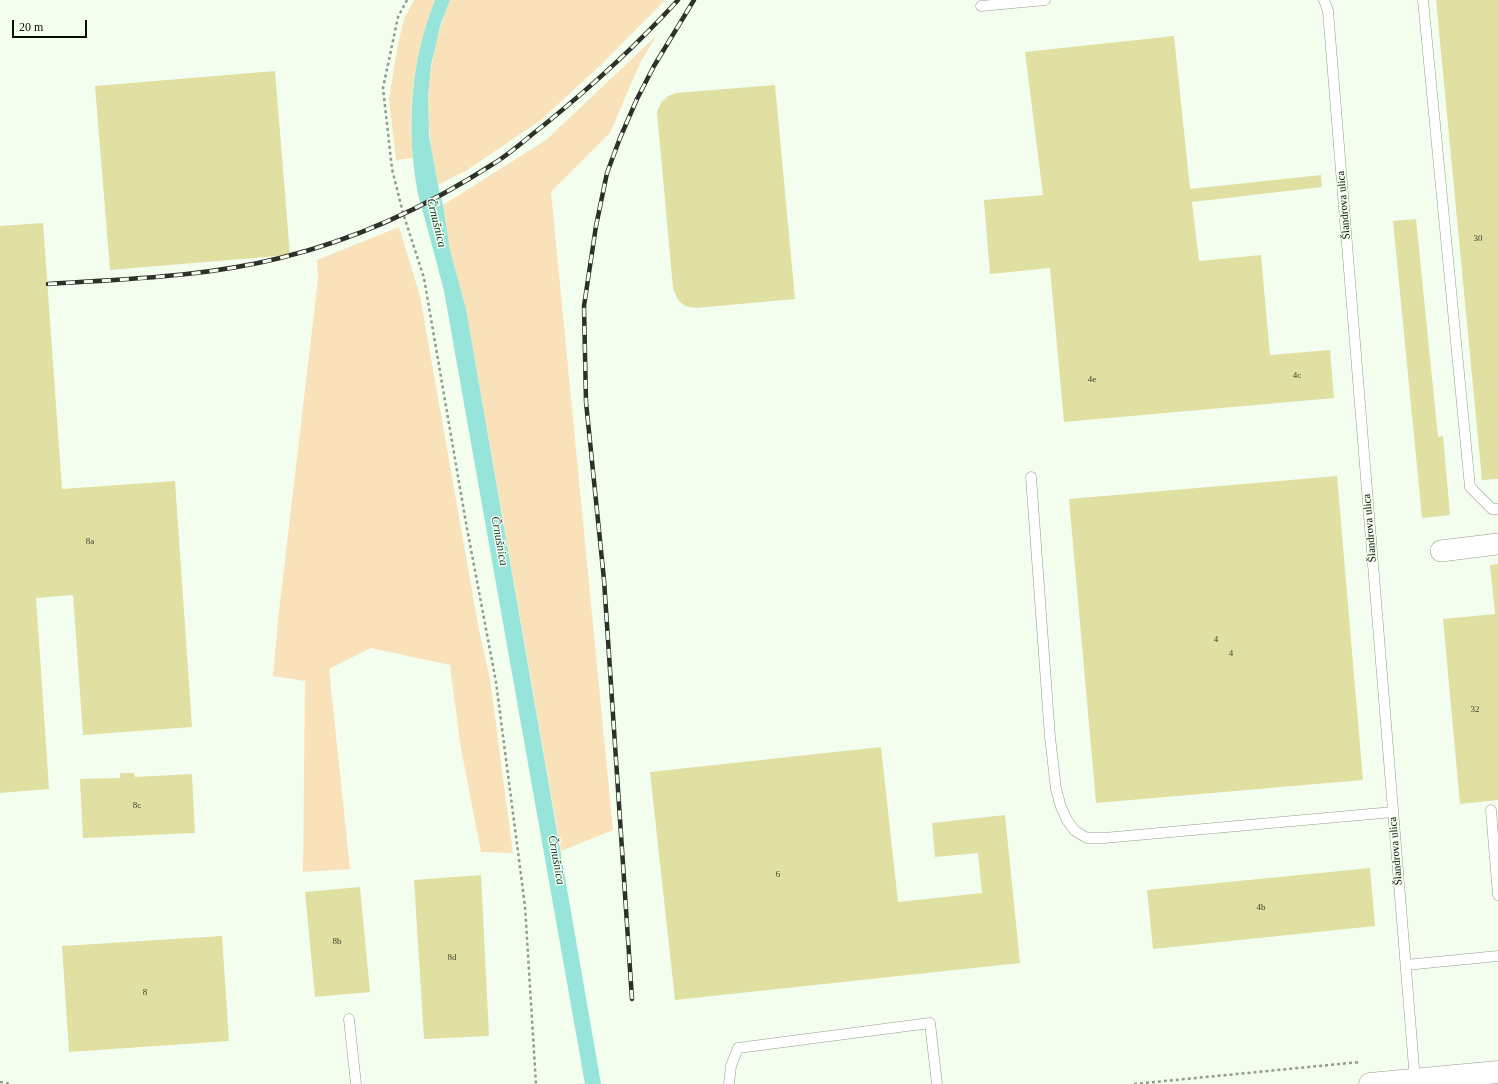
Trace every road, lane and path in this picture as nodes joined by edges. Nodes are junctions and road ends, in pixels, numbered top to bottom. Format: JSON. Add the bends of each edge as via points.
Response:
{"nodes":[{"id":1,"x":408,"y":0,"type":"edge"},
{"id":2,"x":1045,"y":0,"type":"edge"},
{"id":3,"x":1324,"y":0,"type":"edge"},
{"id":4,"x":1423,"y":0,"type":"edge"},
{"id":5,"x":981,"y":6,"type":"dead end"},
{"id":6,"x":1031,"y":477,"type":"dead end"},
{"id":7,"x":1498,"y":509,"type":"edge"},
{"id":8,"x":1498,"y":544,"type":"edge"},
{"id":9,"x":1441,"y":551,"type":"dead end"},
{"id":10,"x":1491,"y":810,"type":"dead end"},
{"id":11,"x":1393,"y":812,"type":"junction"},
{"id":12,"x":1498,"y":895,"type":"edge"},
{"id":13,"x":1498,"y":956,"type":"edge"},
{"id":14,"x":1406,"y":965,"type":"junction"},
{"id":15,"x":349,"y":1019,"type":"dead end"},
{"id":16,"x":1366,"y":1061,"type":"dead end"},
{"id":17,"x":1498,"y":1072,"type":"edge"},
{"id":18,"x":1415,"y":1080,"type":"junction"},
{"id":19,"x":0,"y":1082,"type":"edge"},
{"id":20,"x":10,"y":1084,"type":"edge"},
{"id":21,"x":356,"y":1084,"type":"edge"},
{"id":22,"x":536,"y":1084,"type":"edge"},
{"id":23,"x":729,"y":1084,"type":"edge"},
{"id":24,"x":937,"y":1084,"type":"edge"},
{"id":25,"x":1134,"y":1084,"type":"edge"},
{"id":26,"x":1370,"y":1084,"type":"edge"}],
"edges":[{"from":1,"to":22,"type":"path","via":[[398,17],[383,88],[392,169],[403,214],[424,278],[496,682],[525,906]]},
{"from":2,"to":5,"type":"lane"},
{"from":3,"to":11,"type":"lane","name":"Šlandrova ulica","via":[[1329,19]]},
{"from":4,"to":7,"type":"lane","via":[[1470,486],[1492,509]]},
{"from":6,"to":11,"type":"lane","via":[[1056,789],[1061,807],[1075,831],[1087,838],[1104,838]]},
{"from":8,"to":9,"type":"street"},
{"from":10,"to":12,"type":"lane"},
{"from":11,"to":14,"type":"lane","name":"Šlandrova ulica"},
{"from":13,"to":14,"type":"lane"},
{"from":14,"to":18,"type":"lane","name":"Šlandrova ulica"},
{"from":15,"to":21,"type":"lane"},
{"from":16,"to":25,"type":"path"},
{"from":17,"to":18,"type":"street"},
{"from":18,"to":26,"type":"street"},
{"from":19,"to":20,"type":"path"},
{"from":23,"to":24,"type":"lane","via":[[731,1066],[738,1048],[930,1023]]}]}
